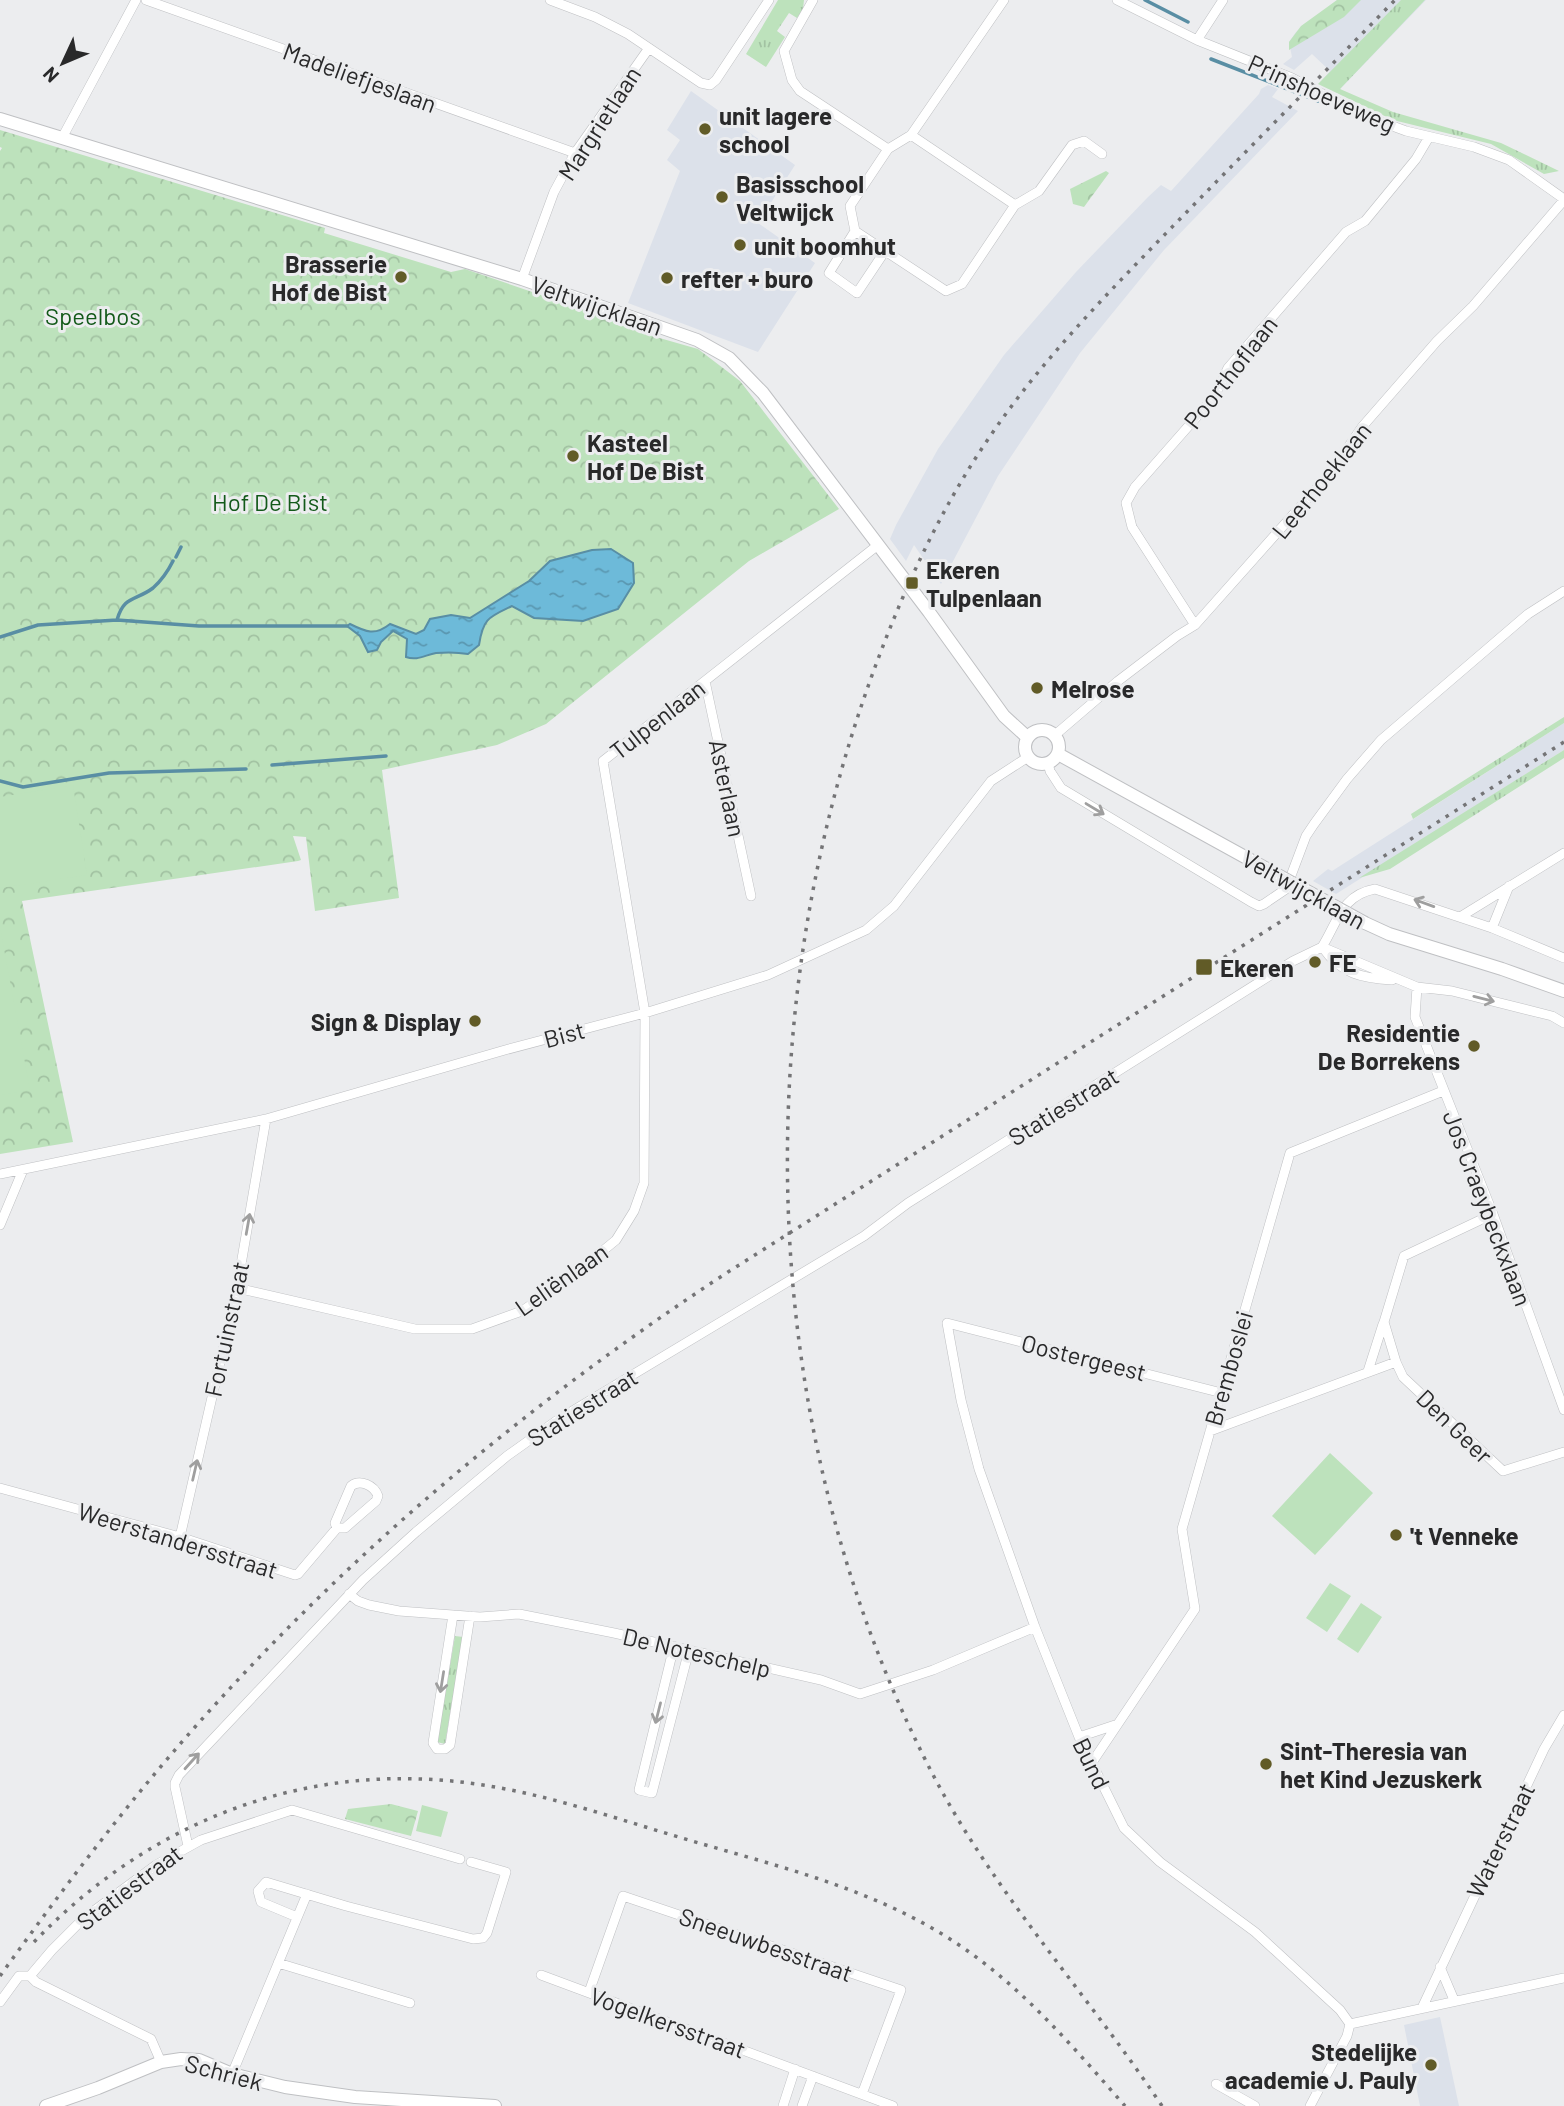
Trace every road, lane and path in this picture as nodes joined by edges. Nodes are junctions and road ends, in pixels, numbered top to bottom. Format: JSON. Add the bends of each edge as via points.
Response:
{"nodes":[{"id":1,"x":136,"y":0,"type":"edge"},
{"id":2,"x":146,"y":0,"type":"edge"},
{"id":3,"x":550,"y":0,"type":"edge"},
{"id":4,"x":769,"y":0,"type":"edge"},
{"id":5,"x":813,"y":0,"type":"edge"},
{"id":6,"x":1003,"y":0,"type":"edge"},
{"id":7,"x":1117,"y":0,"type":"edge"},
{"id":8,"x":1223,"y":0,"type":"edge"},
{"id":9,"x":1197,"y":40,"type":"junction"},
{"id":10,"x":649,"y":48,"type":"junction"},
{"id":11,"x":0,"y":119,"type":"edge"},
{"id":12,"x":911,"y":135,"type":"junction"},
{"id":13,"x":1429,"y":137,"type":"junction"},
{"id":14,"x":62,"y":138,"type":"junction"},
{"id":15,"x":888,"y":149,"type":"junction"},
{"id":16,"x":575,"y":153,"type":"junction"},
{"id":17,"x":1102,"y":154,"type":"dead end"},
{"id":18,"x":1564,"y":200,"type":"edge"},
{"id":19,"x":1015,"y":205,"type":"junction"},
{"id":20,"x":855,"y":231,"type":"junction"},
{"id":21,"x":885,"y":251,"type":"junction"},
{"id":22,"x":522,"y":279,"type":"junction"},
{"id":23,"x":878,"y":545,"type":"junction"},
{"id":24,"x":1564,"y":591,"type":"edge"},
{"id":25,"x":1195,"y":625,"type":"junction"},
{"id":26,"x":705,"y":681,"type":"junction"},
{"id":27,"x":1055,"y":735,"type":"junction"},
{"id":28,"x":1027,"y":737,"type":"junction"},
{"id":29,"x":1028,"y":757,"type":"junction"},
{"id":30,"x":1053,"y":759,"type":"junction"},
{"id":31,"x":1564,"y":853,"type":"edge"},
{"id":32,"x":1509,"y":886,"type":"junction"},
{"id":33,"x":751,"y":896,"type":"dead end"},
{"id":34,"x":1460,"y":917,"type":"junction"},
{"id":35,"x":1492,"y":928,"type":"junction"},
{"id":36,"x":1322,"y":947,"type":"junction"},
{"id":37,"x":1564,"y":958,"type":"edge"},
{"id":38,"x":1417,"y":987,"type":"junction"},
{"id":39,"x":1564,"y":992,"type":"edge"},
{"id":40,"x":645,"y":1013,"type":"junction"},
{"id":41,"x":1564,"y":1023,"type":"edge"},
{"id":42,"x":1443,"y":1091,"type":"junction"},
{"id":43,"x":266,"y":1119,"type":"junction"},
{"id":44,"x":23,"y":1170,"type":"junction"},
{"id":45,"x":0,"y":1174,"type":"edge"},
{"id":46,"x":1493,"y":1214,"type":"junction"},
{"id":47,"x":0,"y":1225,"type":"edge"},
{"id":48,"x":237,"y":1288,"type":"junction"},
{"id":49,"x":1384,"y":1322,"type":"junction"},
{"id":50,"x":947,"y":1323,"type":"joint"},
{"id":51,"x":1396,"y":1362,"type":"junction"},
{"id":52,"x":1368,"y":1371,"type":"junction"},
{"id":53,"x":1222,"y":1393,"type":"junction"},
{"id":54,"x":1564,"y":1410,"type":"edge"},
{"id":55,"x":1210,"y":1432,"type":"junction"},
{"id":56,"x":1564,"y":1452,"type":"edge"},
{"id":57,"x":0,"y":1488,"type":"edge"},
{"id":58,"x":337,"y":1528,"type":"junction"},
{"id":59,"x":180,"y":1537,"type":"junction"},
{"id":60,"x":349,"y":1594,"type":"junction"},
{"id":61,"x":453,"y":1615,"type":"junction"},
{"id":62,"x":470,"y":1616,"type":"junction"},
{"id":63,"x":1035,"y":1627,"type":"junction"},
{"id":64,"x":674,"y":1646,"type":"junction"},
{"id":65,"x":688,"y":1650,"type":"junction"},
{"id":66,"x":1564,"y":1715,"type":"edge"},
{"id":67,"x":1115,"y":1725,"type":"junction"},
{"id":68,"x":1079,"y":1737,"type":"junction"},
{"id":69,"x":1091,"y":1764,"type":"junction"},
{"id":70,"x":188,"y":1846,"type":"junction"},
{"id":71,"x":460,"y":1859,"type":"dead end"},
{"id":72,"x":471,"y":1862,"type":"dead end"},
{"id":73,"x":307,"y":1894,"type":"junction"},
{"id":74,"x":297,"y":1917,"type":"junction"},
{"id":75,"x":278,"y":1963,"type":"junction"},
{"id":76,"x":1440,"y":1967,"type":"junction"},
{"id":77,"x":541,"y":1975,"type":"dead end"},
{"id":78,"x":30,"y":1976,"type":"junction"},
{"id":79,"x":1564,"y":1978,"type":"edge"},
{"id":80,"x":589,"y":1992,"type":"junction"},
{"id":81,"x":1454,"y":2000,"type":"junction"},
{"id":82,"x":0,"y":2002,"type":"edge"},
{"id":83,"x":410,"y":2003,"type":"dead end"},
{"id":84,"x":1422,"y":2008,"type":"junction"},
{"id":85,"x":1350,"y":2024,"type":"junction"},
{"id":86,"x":161,"y":2062,"type":"junction"},
{"id":87,"x":795,"y":2069,"type":"junction"},
{"id":88,"x":232,"y":2074,"type":"junction"},
{"id":89,"x":813,"y":2076,"type":"junction"},
{"id":90,"x":1216,"y":2084,"type":"dead end"},
{"id":91,"x":862,"y":2094,"type":"junction"},
{"id":92,"x":46,"y":2106,"type":"edge"},
{"id":93,"x":495,"y":2106,"type":"edge"},
{"id":94,"x":783,"y":2106,"type":"edge"},
{"id":95,"x":802,"y":2106,"type":"edge"},
{"id":96,"x":892,"y":2106,"type":"edge"},
{"id":97,"x":1255,"y":2106,"type":"edge"},
{"id":98,"x":1310,"y":2106,"type":"edge"}],
"edges":[{"from":1,"to":14,"type":"street"},
{"from":2,"to":16,"type":"street","name":"Madeliefjeslaan"},
{"from":3,"to":10,"type":"street","via":[[595,17]]},
{"from":4,"to":10,"type":"street","via":[[710,85]]},
{"from":5,"to":15,"type":"street","via":[[784,51],[792,80],[800,91]]},
{"from":6,"to":12,"type":"street"},
{"from":7,"to":9,"type":"street","name":"Prinshoeveweg"},
{"from":8,"to":9,"type":"street"},
{"from":9,"to":13,"type":"street","name":"Prinshoeveweg","via":[[1292,78],[1357,112]]},
{"from":10,"to":16,"type":"street","name":"Margrietlaan"},
{"from":11,"to":14,"type":"street","name":"Veltwijcklaan"},
{"from":12,"to":15,"type":"street"},
{"from":12,"to":19,"type":"street"},
{"from":13,"to":18,"type":"street","name":"Prinshoeveweg","via":[[1509,160]]},
{"from":13,"to":25,"type":"street","name":"Poorthoflaan","via":[[1364,221],[1346,232],[1228,368],[1214,397],[1126,503],[1132,527]]},
{"from":14,"to":22,"type":"street","name":"Veltwijcklaan"},
{"from":15,"to":20,"type":"street","via":[[850,206]]},
{"from":16,"to":22,"type":"street","name":"Margrietlaan","via":[[554,192]]},
{"from":17,"to":19,"type":"street","via":[[1084,141],[1072,145],[1039,191]]},
{"from":18,"to":25,"type":"street","name":"Leerhoeklaan"},
{"from":19,"to":21,"type":"street","via":[[962,284],[946,291]]},
{"from":20,"to":21,"type":"street"},
{"from":20,"to":21,"type":"street","via":[[829,273],[857,293]]},
{"from":22,"to":23,"type":"street","name":"Veltwijcklaan","via":[[697,340],[729,358],[763,393]]},
{"from":23,"to":26,"type":"street","name":"Tulpenlaan"},
{"from":23,"to":28,"type":"street","name":"Veltwijcklaan","via":[[1003,716]]},
{"from":30,"to":24,"type":"street","name":"Veltwijcklaan","one_way":true,"via":[[1050,771],[1061,788],[1259,906],[1286,890],[1314,824],[1381,740],[1528,614]]},
{"from":25,"to":27,"type":"street","name":"Leerhoeklaan","via":[[1118,681]]},
{"from":26,"to":33,"type":"street","name":"Asterlaan"},
{"from":26,"to":40,"type":"street","name":"Tulpenlaan","via":[[603,761]]},
{"from":27,"to":28,"type":"street","via":[[1046,730]]},
{"from":27,"to":30,"type":"street","name":"Veltwijcklaan","via":[[1059,744]]},
{"from":28,"to":29,"type":"street"},
{"from":29,"to":30,"type":"street","via":[[1037,764]]},
{"from":29,"to":40,"type":"street","name":"Bist","via":[[991,781],[894,906],[866,930],[768,975]]},
{"from":30,"to":39,"type":"street","name":"Veltwijcklaan","bridge":true,"via":[[1389,934]]},
{"from":31,"to":32,"type":"street"},
{"from":32,"to":34,"type":"street"},
{"from":32,"to":35,"type":"street"},
{"from":34,"to":35,"type":"street"},
{"from":34,"to":36,"type":"street","one_way":true,"via":[[1387,891],[1362,891],[1346,904]]},
{"from":35,"to":37,"type":"street"},
{"from":36,"to":38,"type":"street","name":"Veltwijcklaan","via":[[1332,962],[1355,975]]},
{"from":36,"to":60,"type":"street","name":"Statiestraat","via":[[908,1203],[864,1236],[531,1438]]},
{"from":38,"to":41,"type":"street","name":"Veltwijcklaan","one_way":true,"via":[[1452,991]]},
{"from":38,"to":42,"type":"street","name":"Jos Craeybeckxlaan","via":[[1415,1017]]},
{"from":40,"to":43,"type":"street","name":"Bist"},
{"from":40,"to":48,"type":"street","name":"Leliënlaan","via":[[644,1183],[634,1212],[615,1240],[571,1278],[522,1311],[472,1329],[415,1329]]},
{"from":42,"to":46,"type":"street","name":"Jos Craeybeckxlaan"},
{"from":42,"to":53,"type":"street","name":"Bremboslei","via":[[1290,1153]]},
{"from":43,"to":44,"type":"street","name":"Bist"},
{"from":48,"to":43,"type":"street","name":"Fortuinstraat","one_way":true},
{"from":44,"to":45,"type":"street","name":"Bist"},
{"from":44,"to":47,"type":"street"},
{"from":46,"to":49,"type":"street","via":[[1404,1256]]},
{"from":46,"to":54,"type":"street","name":"Jos Craeybeckxlaan"},
{"from":59,"to":48,"type":"street","name":"Fortuinstraat","one_way":true},
{"from":49,"to":51,"type":"street","name":"Den Geer"},
{"from":49,"to":52,"type":"street"},
{"from":50,"to":53,"type":"street","name":"Oostergeest"},
{"from":50,"to":63,"type":"street","name":"Bund","via":[[979,1469]]},
{"from":51,"to":52,"type":"street"},
{"from":51,"to":56,"type":"street","name":"Den Geer","via":[[1403,1377],[1503,1471]]},
{"from":52,"to":55,"type":"street"},
{"from":53,"to":55,"type":"street","name":"Bremboslei"},
{"from":55,"to":67,"type":"street","name":"Bremboslei","via":[[1182,1528],[1195,1609]]},
{"from":57,"to":59,"type":"street","name":"Weerstandersstraat"},
{"from":58,"to":58,"type":"street","name":"Weerstandersstraat","via":[[345,1528],[376,1501],[373,1488],[361,1482],[351,1486]]},
{"from":58,"to":59,"type":"street","name":"Weerstandersstraat","via":[[298,1574]]},
{"from":60,"to":61,"type":"street","name":"De Noteschelp","via":[[369,1605]]},
{"from":70,"to":60,"type":"street","name":"Statiestraat","one_way":true,"via":[[175,1787],[179,1775]]},
{"from":61,"to":62,"type":"street","name":"De Noteschelp"},
{"from":61,"to":62,"type":"street","one_way":true,"via":[[433,1743],[441,1750],[450,1745]]},
{"from":62,"to":64,"type":"street","name":"De Noteschelp","via":[[519,1614]]},
{"from":63,"to":65,"type":"street","name":"De Noteschelp","via":[[933,1670],[860,1694],[821,1680]]},
{"from":63,"to":68,"type":"street","name":"Bund"},
{"from":64,"to":65,"type":"street","name":"De Noteschelp"},
{"from":64,"to":65,"type":"street","one_way":true,"via":[[639,1790],[652,1793]]},
{"from":66,"to":76,"type":"street","name":"Waterstraat"},
{"from":67,"to":68,"type":"street"},
{"from":67,"to":69,"type":"street","name":"Bremboslei"},
{"from":68,"to":69,"type":"street","name":"Bund"},
{"from":69,"to":85,"type":"street","name":"Bund","via":[[1124,1828],[1137,1842],[1255,1932]]},
{"from":70,"to":71,"type":"street","via":[[292,1810]]},
{"from":70,"to":78,"type":"street","name":"Statiestraat","via":[[104,1902]]},
{"from":72,"to":73,"type":"street","via":[[506,1872],[482,1938]]},
{"from":73,"to":74,"type":"street"},
{"from":73,"to":74,"type":"street","via":[[266,1882],[258,1891],[261,1902]]},
{"from":74,"to":75,"type":"street"},
{"from":75,"to":83,"type":"street"},
{"from":75,"to":88,"type":"street"},
{"from":76,"to":81,"type":"street"},
{"from":76,"to":84,"type":"street","name":"Waterstraat"},
{"from":77,"to":80,"type":"street","name":"Vogelkersstraat"},
{"from":78,"to":82,"type":"street","name":"Statiestraat","via":[[19,1976]]},
{"from":78,"to":86,"type":"street","name":"Schriek","via":[[151,2039]]},
{"from":79,"to":81,"type":"street"},
{"from":80,"to":87,"type":"street","name":"Vogelkersstraat"},
{"from":80,"to":91,"type":"street","name":"Sneeuwbesstraat","via":[[623,1896],[901,1990]]},
{"from":81,"to":84,"type":"street"},
{"from":84,"to":85,"type":"street"},
{"from":85,"to":98,"type":"street"},
{"from":86,"to":88,"type":"street","name":"Schriek","via":[[199,2060]]},
{"from":86,"to":92,"type":"street","name":"Schriek"},
{"from":87,"to":89,"type":"street","name":"Vogelkersstraat"},
{"from":87,"to":94,"type":"street"},
{"from":88,"to":93,"type":"street","name":"Schriek","via":[[355,2097]]},
{"from":89,"to":91,"type":"street","name":"Vogelkersstraat"},
{"from":89,"to":95,"type":"street"},
{"from":90,"to":97,"type":"street"},
{"from":91,"to":96,"type":"street","name":"Vogelkersstraat"}]}
